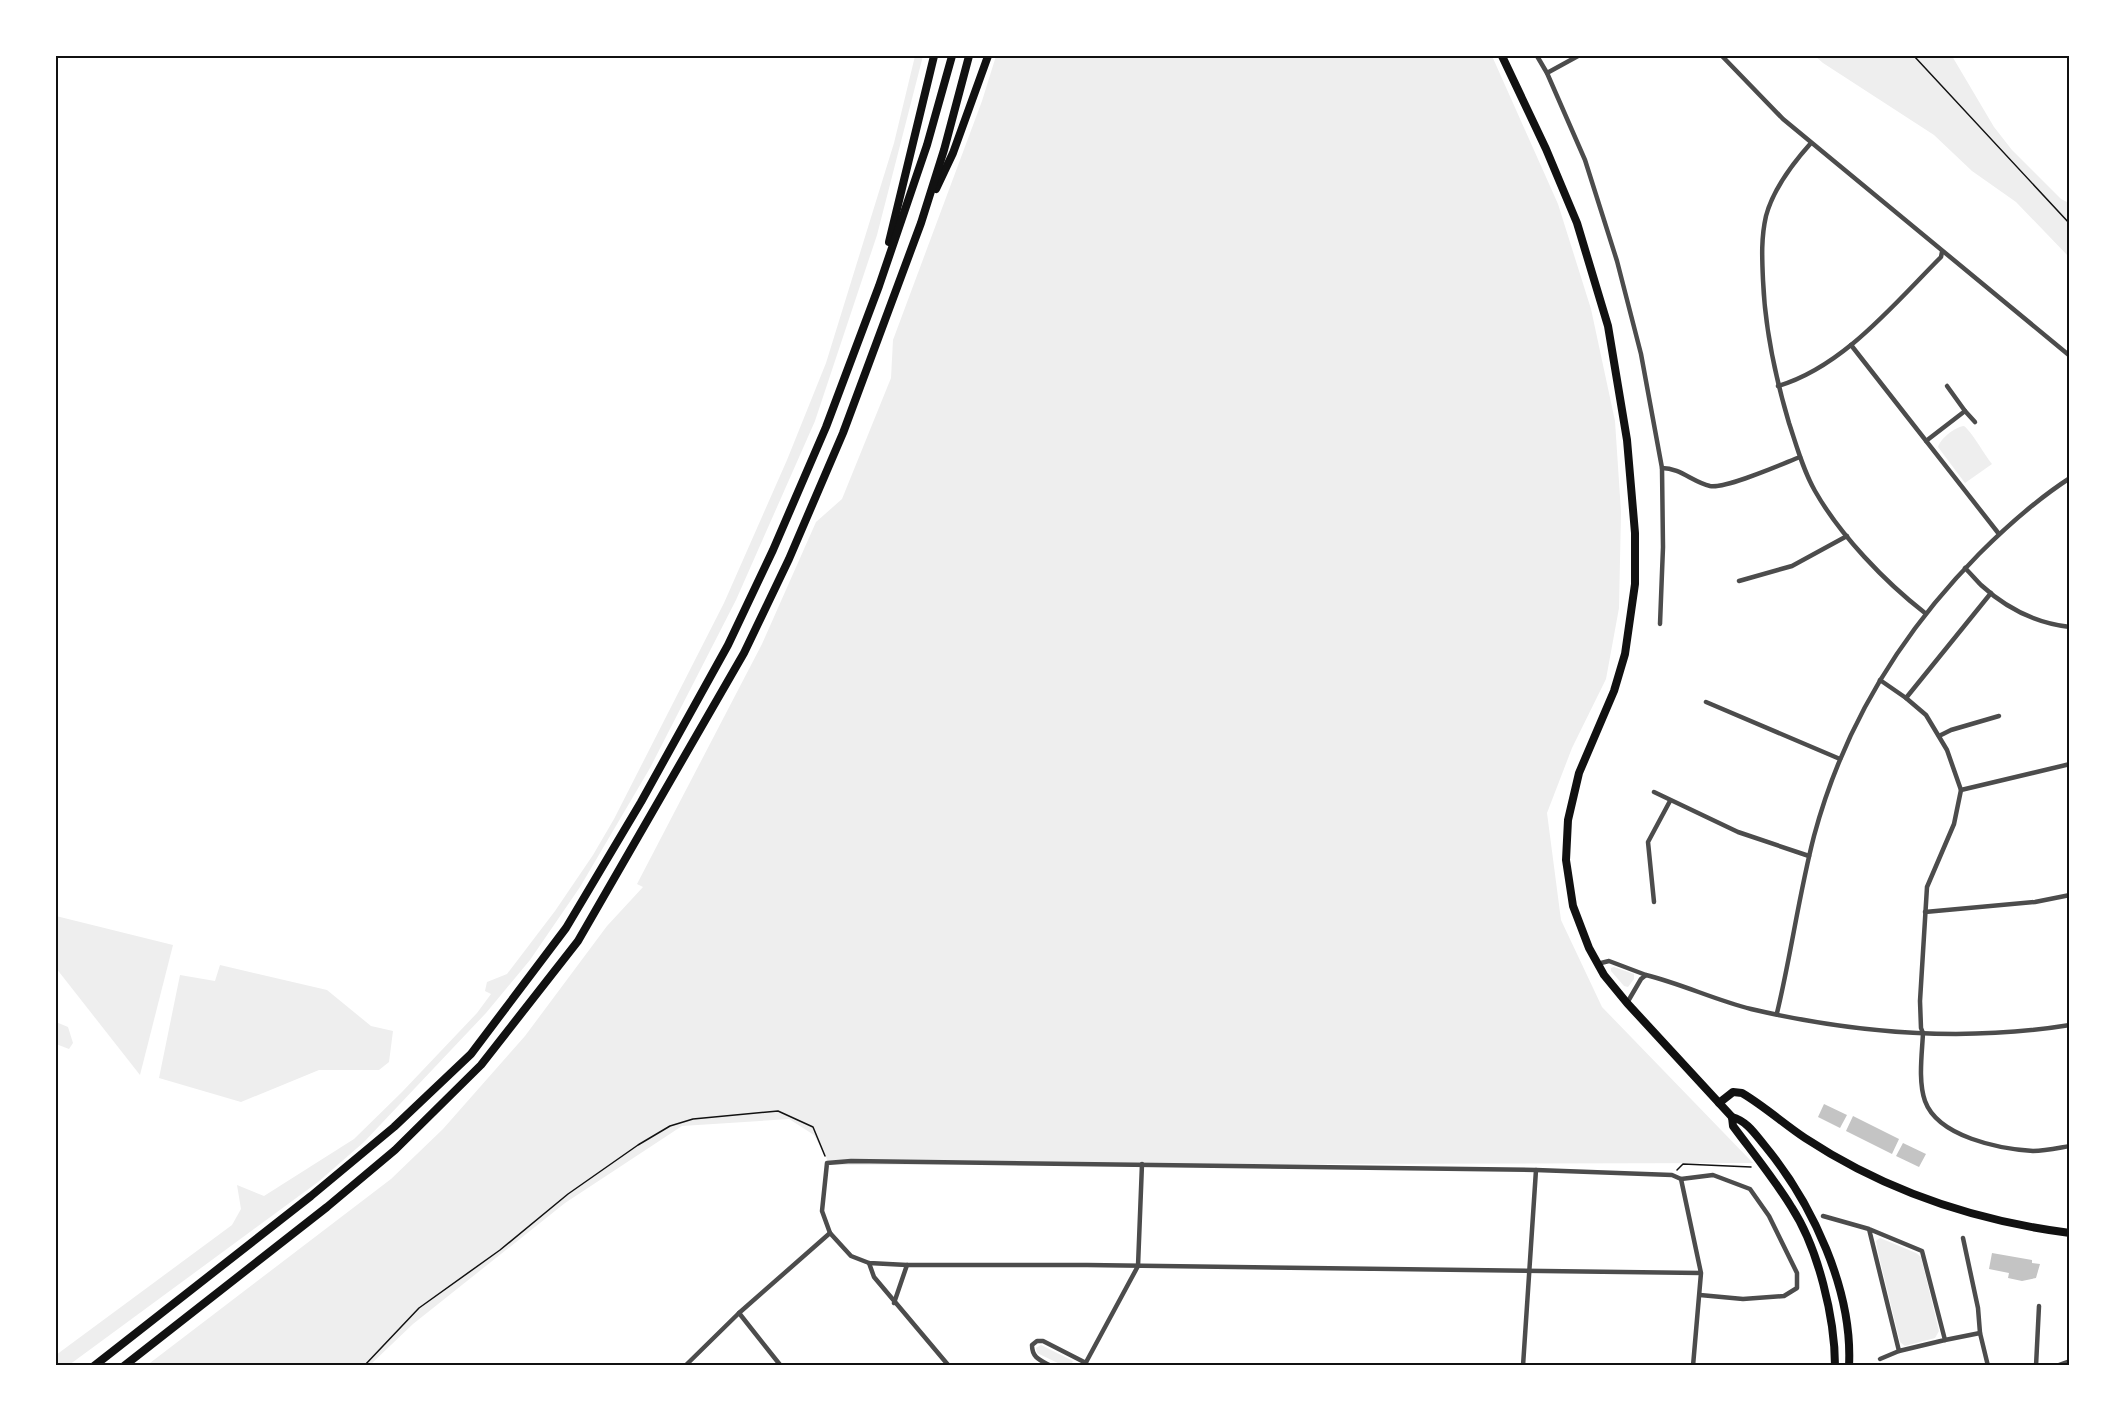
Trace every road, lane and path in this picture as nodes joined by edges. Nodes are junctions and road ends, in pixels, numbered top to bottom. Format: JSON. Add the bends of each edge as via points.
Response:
{"nodes":[{"id":1,"x":934,"y":56,"type":"edge"},
{"id":2,"x":952,"y":56,"type":"edge"},
{"id":3,"x":969,"y":56,"type":"edge"},
{"id":4,"x":988,"y":56,"type":"edge"},
{"id":5,"x":1502,"y":56,"type":"edge"},
{"id":6,"x":1537,"y":56,"type":"edge"},
{"id":7,"x":1578,"y":56,"type":"edge"},
{"id":8,"x":1722,"y":56,"type":"edge"},
{"id":9,"x":1914,"y":56,"type":"edge"},
{"id":10,"x":1547,"y":73,"type":"junction"},
{"id":11,"x":1811,"y":142,"type":"junction"},
{"id":12,"x":921,"y":223,"type":"junction"},
{"id":13,"x":2070,"y":224,"type":"edge"},
{"id":14,"x":1942,"y":252,"type":"junction"},
{"id":15,"x":879,"y":286,"type":"junction"},
{"id":16,"x":1851,"y":345,"type":"junction"},
{"id":17,"x":2070,"y":356,"type":"edge"},
{"id":18,"x":1778,"y":386,"type":"junction"},
{"id":19,"x":1947,"y":386,"type":"dead end"},
{"id":20,"x":1965,"y":411,"type":"junction"},
{"id":21,"x":1975,"y":422,"type":"dead end"},
{"id":22,"x":1926,"y":441,"type":"junction"},
{"id":23,"x":1800,"y":457,"type":"junction"},
{"id":24,"x":1662,"y":468,"type":"junction"},
{"id":25,"x":2070,"y":478,"type":"edge"},
{"id":26,"x":1999,"y":534,"type":"junction"},
{"id":27,"x":1847,"y":536,"type":"junction"},
{"id":28,"x":1965,"y":568,"type":"junction"},
{"id":29,"x":1738,"y":581,"type":"dead end"},
{"id":30,"x":1991,"y":593,"type":"junction"},
{"id":31,"x":1925,"y":613,"type":"junction"},
{"id":32,"x":1660,"y":624,"type":"dead end"},
{"id":33,"x":2070,"y":627,"type":"edge"},
{"id":34,"x":1880,"y":680,"type":"junction"},
{"id":35,"x":1906,"y":698,"type":"junction"},
{"id":36,"x":1706,"y":702,"type":"dead end"},
{"id":37,"x":1999,"y":716,"type":"dead end"},
{"id":38,"x":1939,"y":735,"type":"junction"},
{"id":39,"x":1840,"y":759,"type":"junction"},
{"id":40,"x":2070,"y":764,"type":"edge"},
{"id":41,"x":1961,"y":790,"type":"junction"},
{"id":42,"x":1654,"y":792,"type":"dead end"},
{"id":43,"x":1670,"y":801,"type":"junction"},
{"id":44,"x":1809,"y":856,"type":"junction"},
{"id":45,"x":2070,"y":895,"type":"edge"},
{"id":46,"x":1654,"y":902,"type":"dead end"},
{"id":47,"x":1924,"y":912,"type":"junction"},
{"id":48,"x":1597,"y":964,"type":"junction"},
{"id":49,"x":1646,"y":975,"type":"junction"},
{"id":50,"x":1627,"y":1003,"type":"junction"},
{"id":51,"x":1777,"y":1014,"type":"junction"},
{"id":52,"x":2070,"y":1025,"type":"edge"},
{"id":53,"x":1923,"y":1032,"type":"junction"},
{"id":54,"x":1719,"y":1103,"type":"junction"},
{"id":55,"x":1732,"y":1117,"type":"junction"},
{"id":56,"x":2070,"y":1146,"type":"edge"},
{"id":57,"x":827,"y":1163,"type":"junction"},
{"id":58,"x":1142,"y":1164,"type":"junction"},
{"id":59,"x":1753,"y":1167,"type":"dead end"},
{"id":60,"x":1536,"y":1170,"type":"junction"},
{"id":61,"x":1672,"y":1175,"type":"junction"},
{"id":62,"x":1681,"y":1179,"type":"junction"},
{"id":63,"x":1823,"y":1216,"type":"dead end"},
{"id":64,"x":1869,"y":1229,"type":"junction"},
{"id":65,"x":830,"y":1233,"type":"junction"},
{"id":66,"x":2070,"y":1233,"type":"edge"},
{"id":67,"x":1963,"y":1238,"type":"dead end"},
{"id":68,"x":869,"y":1263,"type":"junction"},
{"id":69,"x":907,"y":1265,"type":"junction"},
{"id":70,"x":1138,"y":1266,"type":"junction"},
{"id":71,"x":1832,"y":1266,"type":"junction"},
{"id":72,"x":1531,"y":1269,"type":"junction"},
{"id":73,"x":1819,"y":1270,"type":"junction"},
{"id":74,"x":1701,"y":1273,"type":"junction"},
{"id":75,"x":1700,"y":1295,"type":"junction"},
{"id":76,"x":894,"y":1303,"type":"junction"},
{"id":77,"x":2039,"y":1306,"type":"dead end"},
{"id":78,"x":739,"y":1313,"type":"junction"},
{"id":79,"x":1980,"y":1333,"type":"junction"},
{"id":80,"x":1945,"y":1340,"type":"junction"},
{"id":81,"x":1899,"y":1351,"type":"junction"},
{"id":82,"x":1880,"y":1359,"type":"dead end"},
{"id":83,"x":2070,"y":1361,"type":"edge"},
{"id":84,"x":1085,"y":1364,"type":"edge"},
{"id":85,"x":94,"y":1365,"type":"edge"},
{"id":86,"x":124,"y":1365,"type":"edge"},
{"id":87,"x":364,"y":1365,"type":"edge"},
{"id":88,"x":685,"y":1365,"type":"edge"},
{"id":89,"x":782,"y":1365,"type":"edge"},
{"id":90,"x":949,"y":1365,"type":"edge"},
{"id":91,"x":1051,"y":1365,"type":"edge"},
{"id":92,"x":1523,"y":1365,"type":"edge"},
{"id":93,"x":1693,"y":1365,"type":"edge"},
{"id":94,"x":1835,"y":1365,"type":"edge"},
{"id":95,"x":1849,"y":1365,"type":"edge"},
{"id":96,"x":1988,"y":1365,"type":"edge"},
{"id":97,"x":2036,"y":1365,"type":"edge"},
{"id":98,"x":2056,"y":1365,"type":"edge"}],
"edges":[{"from":1,"to":15,"type":"highway"},
{"from":2,"to":15,"type":"highway","via":[[927,145]]},
{"from":3,"to":12,"type":"highway"},
{"from":4,"to":12,"type":"highway","via":[[954,153]]},
{"from":5,"to":48,"type":"main road","via":[[1576,223],[1608,326],[1627,440],[1635,533],[1635,584],[1628,641],[1614,691],[1579,773],[1566,837],[1573,906]]},
{"from":6,"to":10,"type":"street"},
{"from":7,"to":10,"type":"street"},
{"from":8,"to":11,"type":"street"},
{"from":9,"to":13,"type":"path"},
{"from":10,"to":24,"type":"street","via":[[1585,160],[1617,261],[1641,354]]},
{"from":11,"to":14,"type":"street"},
{"from":11,"to":18,"type":"street","via":[[1776,193],[1763,233],[1764,305]]},
{"from":12,"to":86,"type":"highway","via":[[843,433],[749,643],[578,941],[481,1065],[395,1150]]},
{"from":14,"to":16,"type":"street"},
{"from":14,"to":17,"type":"street"},
{"from":15,"to":85,"type":"highway","via":[[814,455],[728,645],[566,928],[471,1054],[394,1127],[312,1196]]},
{"from":16,"to":18,"type":"street","via":[[1817,369]]},
{"from":16,"to":22,"type":"street"},
{"from":18,"to":23,"type":"street"},
{"from":19,"to":20,"type":"street"},
{"from":20,"to":21,"type":"street"},
{"from":20,"to":22,"type":"street"},
{"from":22,"to":26,"type":"street"},
{"from":23,"to":24,"type":"street","via":[[1716,486]]},
{"from":23,"to":27,"type":"street","via":[[1816,493]]},
{"from":24,"to":32,"type":"street"},
{"from":25,"to":26,"type":"street"},
{"from":26,"to":28,"type":"street"},
{"from":27,"to":29,"type":"street","via":[[1792,566]]},
{"from":27,"to":31,"type":"street","via":[[1899,592]]},
{"from":28,"to":30,"type":"street"},
{"from":28,"to":31,"type":"street"},
{"from":30,"to":33,"type":"street","via":[[2024,616]]},
{"from":30,"to":35,"type":"street"},
{"from":31,"to":34,"type":"street"},
{"from":34,"to":35,"type":"street"},
{"from":34,"to":39,"type":"street"},
{"from":35,"to":38,"type":"street","via":[[1926,715]]},
{"from":36,"to":39,"type":"street"},
{"from":37,"to":38,"type":"street"},
{"from":38,"to":41,"type":"street"},
{"from":39,"to":44,"type":"street"},
{"from":40,"to":41,"type":"street"},
{"from":41,"to":47,"type":"street","via":[[1954,824],[1929,881]]},
{"from":42,"to":43,"type":"street"},
{"from":43,"to":44,"type":"street"},
{"from":43,"to":46,"type":"street","via":[[1648,842]]},
{"from":44,"to":51,"type":"street"},
{"from":45,"to":47,"type":"street"},
{"from":47,"to":53,"type":"street","via":[[1920,1001]]},
{"from":48,"to":49,"type":"street","via":[[1609,962]]},
{"from":48,"to":50,"type":"main road"},
{"from":49,"to":50,"type":"street"},
{"from":49,"to":51,"type":"street","via":[[1731,1004]]},
{"from":50,"to":54,"type":"main road"},
{"from":51,"to":53,"type":"street"},
{"from":52,"to":53,"type":"street","via":[[2016,1032]]},
{"from":53,"to":56,"type":"street","via":[[1923,1092],[1927,1106],[1938,1120],[1962,1135],[1988,1144],[2034,1151]]},
{"from":54,"to":55,"type":"main road"},
{"from":54,"to":66,"type":"main road","via":[[1733,1092],[1742,1093],[1834,1156],[1933,1201],[2006,1222]]},
{"from":55,"to":71,"type":"main road","via":[[1743,1119],[1778,1163],[1814,1220]]},
{"from":55,"to":73,"type":"main road","via":[[1733,1126],[1793,1209]]},
{"from":57,"to":58,"type":"street"},
{"from":57,"to":65,"type":"street","via":[[822,1211]]},
{"from":57,"to":87,"type":"path","via":[[813,1127],[778,1111],[693,1119],[670,1126],[568,1194],[500,1250],[419,1308]]},
{"from":58,"to":60,"type":"street"},
{"from":58,"to":70,"type":"street"},
{"from":59,"to":61,"type":"path","via":[[1683,1164]]},
{"from":60,"to":61,"type":"street"},
{"from":60,"to":72,"type":"street"},
{"from":61,"to":62,"type":"street"},
{"from":62,"to":74,"type":"street"},
{"from":62,"to":75,"type":"street","via":[[1713,1175],[1750,1189],[1769,1216],[1797,1273],[1797,1288],[1784,1296],[1743,1299]]},
{"from":63,"to":64,"type":"street"},
{"from":64,"to":80,"type":"street","via":[[1922,1251]]},
{"from":64,"to":81,"type":"street"},
{"from":65,"to":68,"type":"street","via":[[850,1256]]},
{"from":65,"to":78,"type":"street"},
{"from":67,"to":79,"type":"street"},
{"from":68,"to":69,"type":"street"},
{"from":68,"to":76,"type":"street","via":[[874,1277]]},
{"from":69,"to":70,"type":"street"},
{"from":69,"to":76,"type":"street"},
{"from":70,"to":72,"type":"street"},
{"from":70,"to":84,"type":"street"},
{"from":71,"to":73,"type":"main road"},
{"from":71,"to":95,"type":"main road","via":[[1842,1301]]},
{"from":72,"to":74,"type":"street"},
{"from":72,"to":92,"type":"street"},
{"from":73,"to":94,"type":"main road"},
{"from":74,"to":75,"type":"street"},
{"from":75,"to":93,"type":"street"},
{"from":76,"to":90,"type":"street"},
{"from":77,"to":97,"type":"street"},
{"from":78,"to":88,"type":"street"},
{"from":78,"to":89,"type":"street"},
{"from":79,"to":80,"type":"street"},
{"from":79,"to":96,"type":"street"},
{"from":80,"to":81,"type":"street"},
{"from":81,"to":82,"type":"street"},
{"from":83,"to":98,"type":"street"},
{"from":84,"to":91,"type":"street","via":[[1037,1341],[1032,1345],[1034,1357]]}]}
